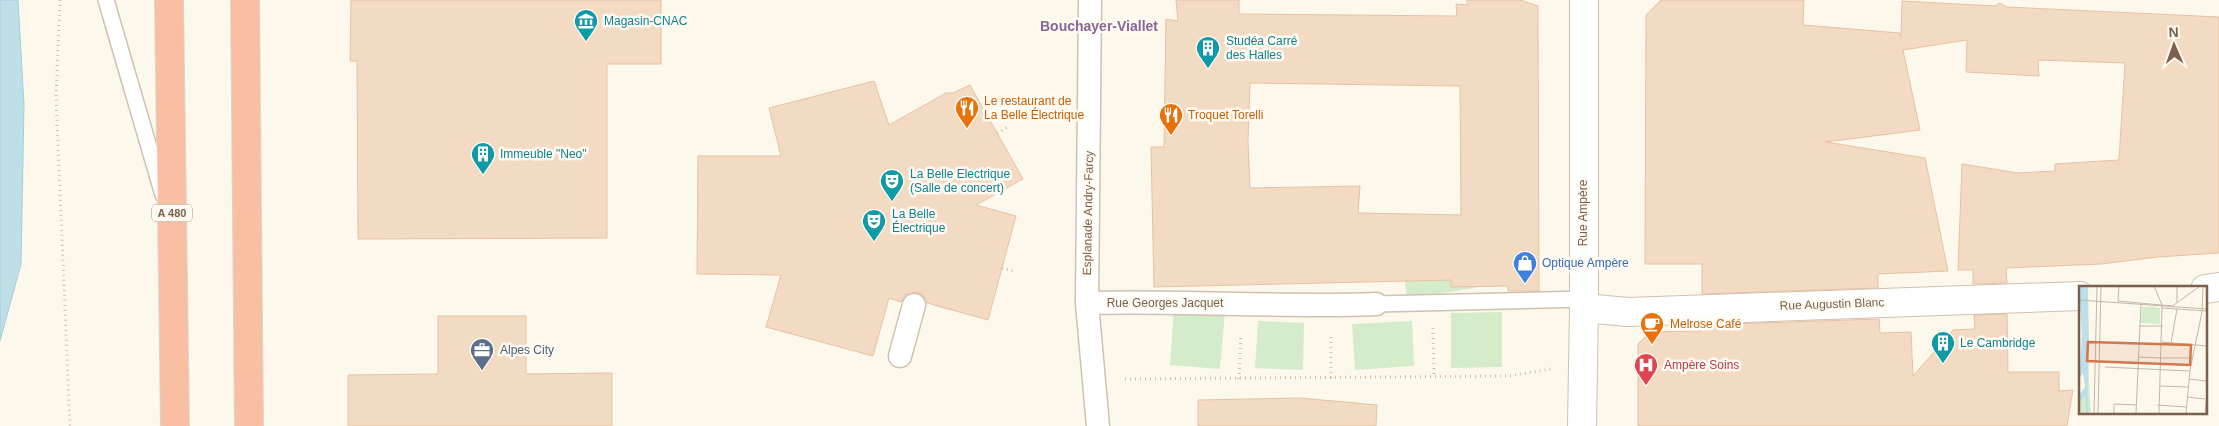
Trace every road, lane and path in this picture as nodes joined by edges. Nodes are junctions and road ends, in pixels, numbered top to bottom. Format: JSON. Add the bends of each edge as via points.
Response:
{"nodes":[{"id":1,"x":60,"y":0,"type":"edge"},
{"id":2,"x":106,"y":0,"type":"edge"},
{"id":3,"x":169,"y":0,"type":"edge"},
{"id":4,"x":245,"y":0,"type":"edge"},
{"id":5,"x":1090,"y":0,"type":"edge"},
{"id":6,"x":1584,"y":0,"type":"edge"},
{"id":7,"x":1008,"y":127,"type":"dead end"},
{"id":8,"x":997,"y":132,"type":"dead end"},
{"id":9,"x":172,"y":225,"type":"junction"},
{"id":10,"x":1002,"y":268,"type":"dead end"},
{"id":11,"x":1013,"y":271,"type":"dead end"},
{"id":12,"x":2219,"y":286,"type":"edge"},
{"id":13,"x":2206,"y":289,"type":"edge"},
{"id":14,"x":2079,"y":296,"type":"edge"},
{"id":15,"x":1087,"y":303,"type":"junction"},
{"id":16,"x":1242,"y":303,"type":"junction"},
{"id":17,"x":1432,"y":303,"type":"junction"},
{"id":18,"x":1376,"y":304,"type":"joint"},
{"id":19,"x":1584,"y":304,"type":"junction"},
{"id":20,"x":914,"y":305,"type":"dead end"},
{"id":21,"x":1331,"y":306,"type":"junction"},
{"id":22,"x":900,"y":356,"type":"dead end"},
{"id":23,"x":1583,"y":363,"type":"junction"},
{"id":24,"x":1434,"y":377,"type":"junction"},
{"id":25,"x":1331,"y":378,"type":"junction"},
{"id":26,"x":1239,"y":379,"type":"junction"},
{"id":27,"x":1093,"y":380,"type":"junction"},
{"id":28,"x":70,"y":426,"type":"edge"},
{"id":29,"x":175,"y":426,"type":"edge"},
{"id":30,"x":249,"y":426,"type":"edge"},
{"id":31,"x":1098,"y":426,"type":"edge"},
{"id":32,"x":1582,"y":426,"type":"edge"}],
"edges":[{"from":1,"to":28,"type":"path","via":[[56,98]]},
{"from":2,"to":9,"type":"lane"},
{"from":3,"to":9,"type":"highway","number":"A 480"},
{"from":4,"to":30,"type":"highway"},
{"from":5,"to":15,"type":"street","name":"Esplanade Andry-Farcy"},
{"from":6,"to":19,"type":"street","name":"Rue Ampère"},
{"from":7,"to":8,"type":"path"},
{"from":9,"to":29,"type":"highway","number":"A 480"},
{"from":10,"to":11,"type":"path"},
{"from":12,"to":13,"type":"street"},
{"from":14,"to":19,"type":"street","name":"Rue Augustin Blanc","via":[[1628,312]]},
{"from":15,"to":16,"type":"street","name":"Rue Georges Jacquet"},
{"from":15,"to":27,"type":"street","name":"Esplanade Andry-Farcy"},
{"from":16,"to":21,"type":"street","name":"Rue Georges Jacquet"},
{"from":16,"to":26,"type":"path","name":"Rue Georges Jacquet"},
{"from":17,"to":18,"type":"lane","name":"Rue Georges Jacquet"},
{"from":17,"to":19,"type":"lane","name":"Rue Georges Jacquet"},
{"from":17,"to":24,"type":"path"},
{"from":18,"to":21,"type":"street","name":"Rue Georges Jacquet"},
{"from":19,"to":23,"type":"street","name":"Rue Ampère"},
{"from":20,"to":22,"type":"street"},
{"from":21,"to":25,"type":"path"},
{"from":23,"to":24,"type":"path","via":[[1508,376]]},
{"from":23,"to":32,"type":"street","name":"Rue Ampère"},
{"from":24,"to":25,"type":"path"},
{"from":25,"to":26,"type":"path"},
{"from":26,"to":27,"type":"path"},
{"from":27,"to":31,"type":"street","name":"Esplanade Andry-Farcy"}]}
